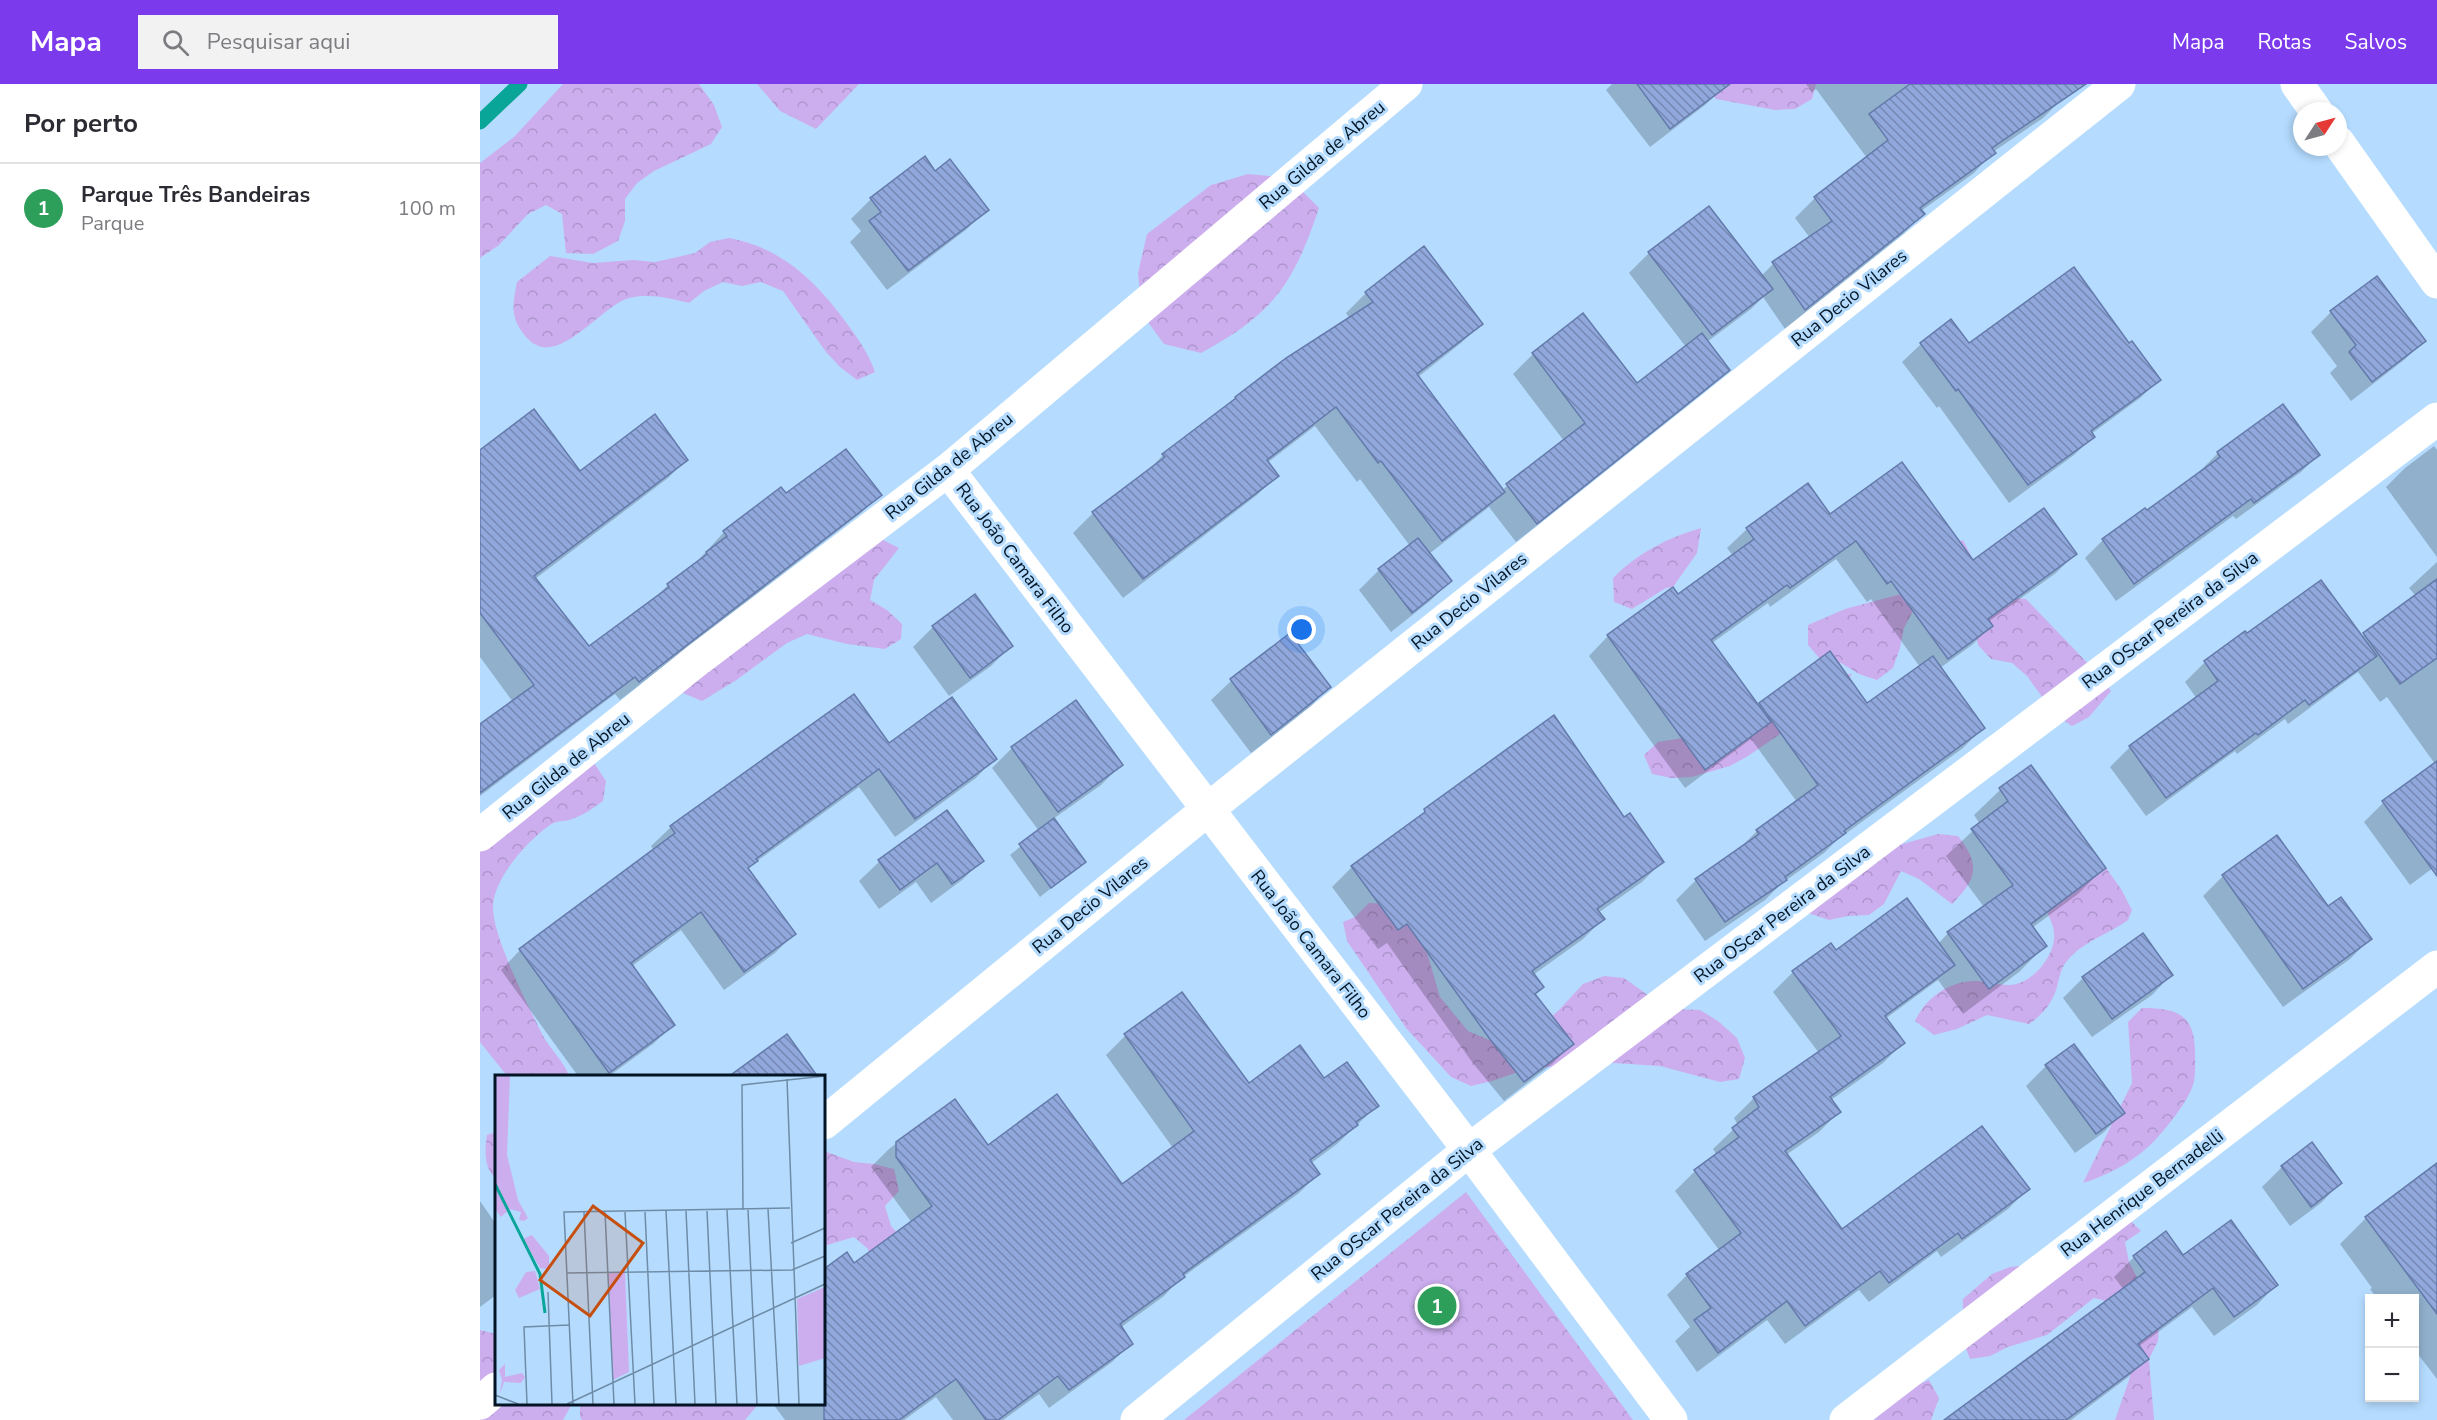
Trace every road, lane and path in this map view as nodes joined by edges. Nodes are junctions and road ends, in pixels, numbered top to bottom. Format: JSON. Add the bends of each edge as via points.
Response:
{"nodes":[{"id":1,"x":1406,"y":84,"type":"edge"},
{"id":2,"x":2119,"y":84,"type":"edge"},
{"id":3,"x":2297,"y":84,"type":"edge"},
{"id":4,"x":2310,"y":102,"type":"edge"},
{"id":5,"x":2347,"y":155,"type":"edge"},
{"id":6,"x":2437,"y":282,"type":"edge"},
{"id":7,"x":2437,"y":419,"type":"edge"},
{"id":8,"x":948,"y":470,"type":"junction"},
{"id":9,"x":1207,"y":810,"type":"junction"},
{"id":10,"x":480,"y":835,"type":"edge"},
{"id":11,"x":2437,"y":967,"type":"edge"},
{"id":12,"x":825,"y":1122,"type":"edge"},
{"id":13,"x":1469,"y":1150,"type":"junction"},
{"id":14,"x":495,"y":1390,"type":"edge"},
{"id":15,"x":480,"y":1403,"type":"edge"},
{"id":16,"x":1137,"y":1420,"type":"edge"},
{"id":17,"x":1671,"y":1420,"type":"edge"},
{"id":18,"x":1846,"y":1420,"type":"edge"}],
"edges":[{"from":1,"to":8,"type":"street","name":"Rua Gilda de Abreu"},
{"from":2,"to":9,"type":"street","name":"Rua Decio Vilares"},
{"from":3,"to":4,"type":"street"},
{"from":5,"to":6,"type":"street"},
{"from":7,"to":13,"type":"street","name":"Rua OScar Pereira da Silva"},
{"from":8,"to":9,"type":"street","name":"Rua João Camara Filho"},
{"from":8,"to":10,"type":"street","name":"Rua Gilda de Abreu","via":[[696,661]]},
{"from":9,"to":12,"type":"street","name":"Rua Decio Vilares"},
{"from":9,"to":13,"type":"street","name":"Rua João Camara Filho"},
{"from":11,"to":18,"type":"street","name":"Rua Henrique Bernadelli"},
{"from":13,"to":16,"type":"street","name":"Rua OScar Pereira da Silva"},
{"from":13,"to":17,"type":"street","name":"Rua João Camara Filho"},
{"from":14,"to":15,"type":"street"}]}
